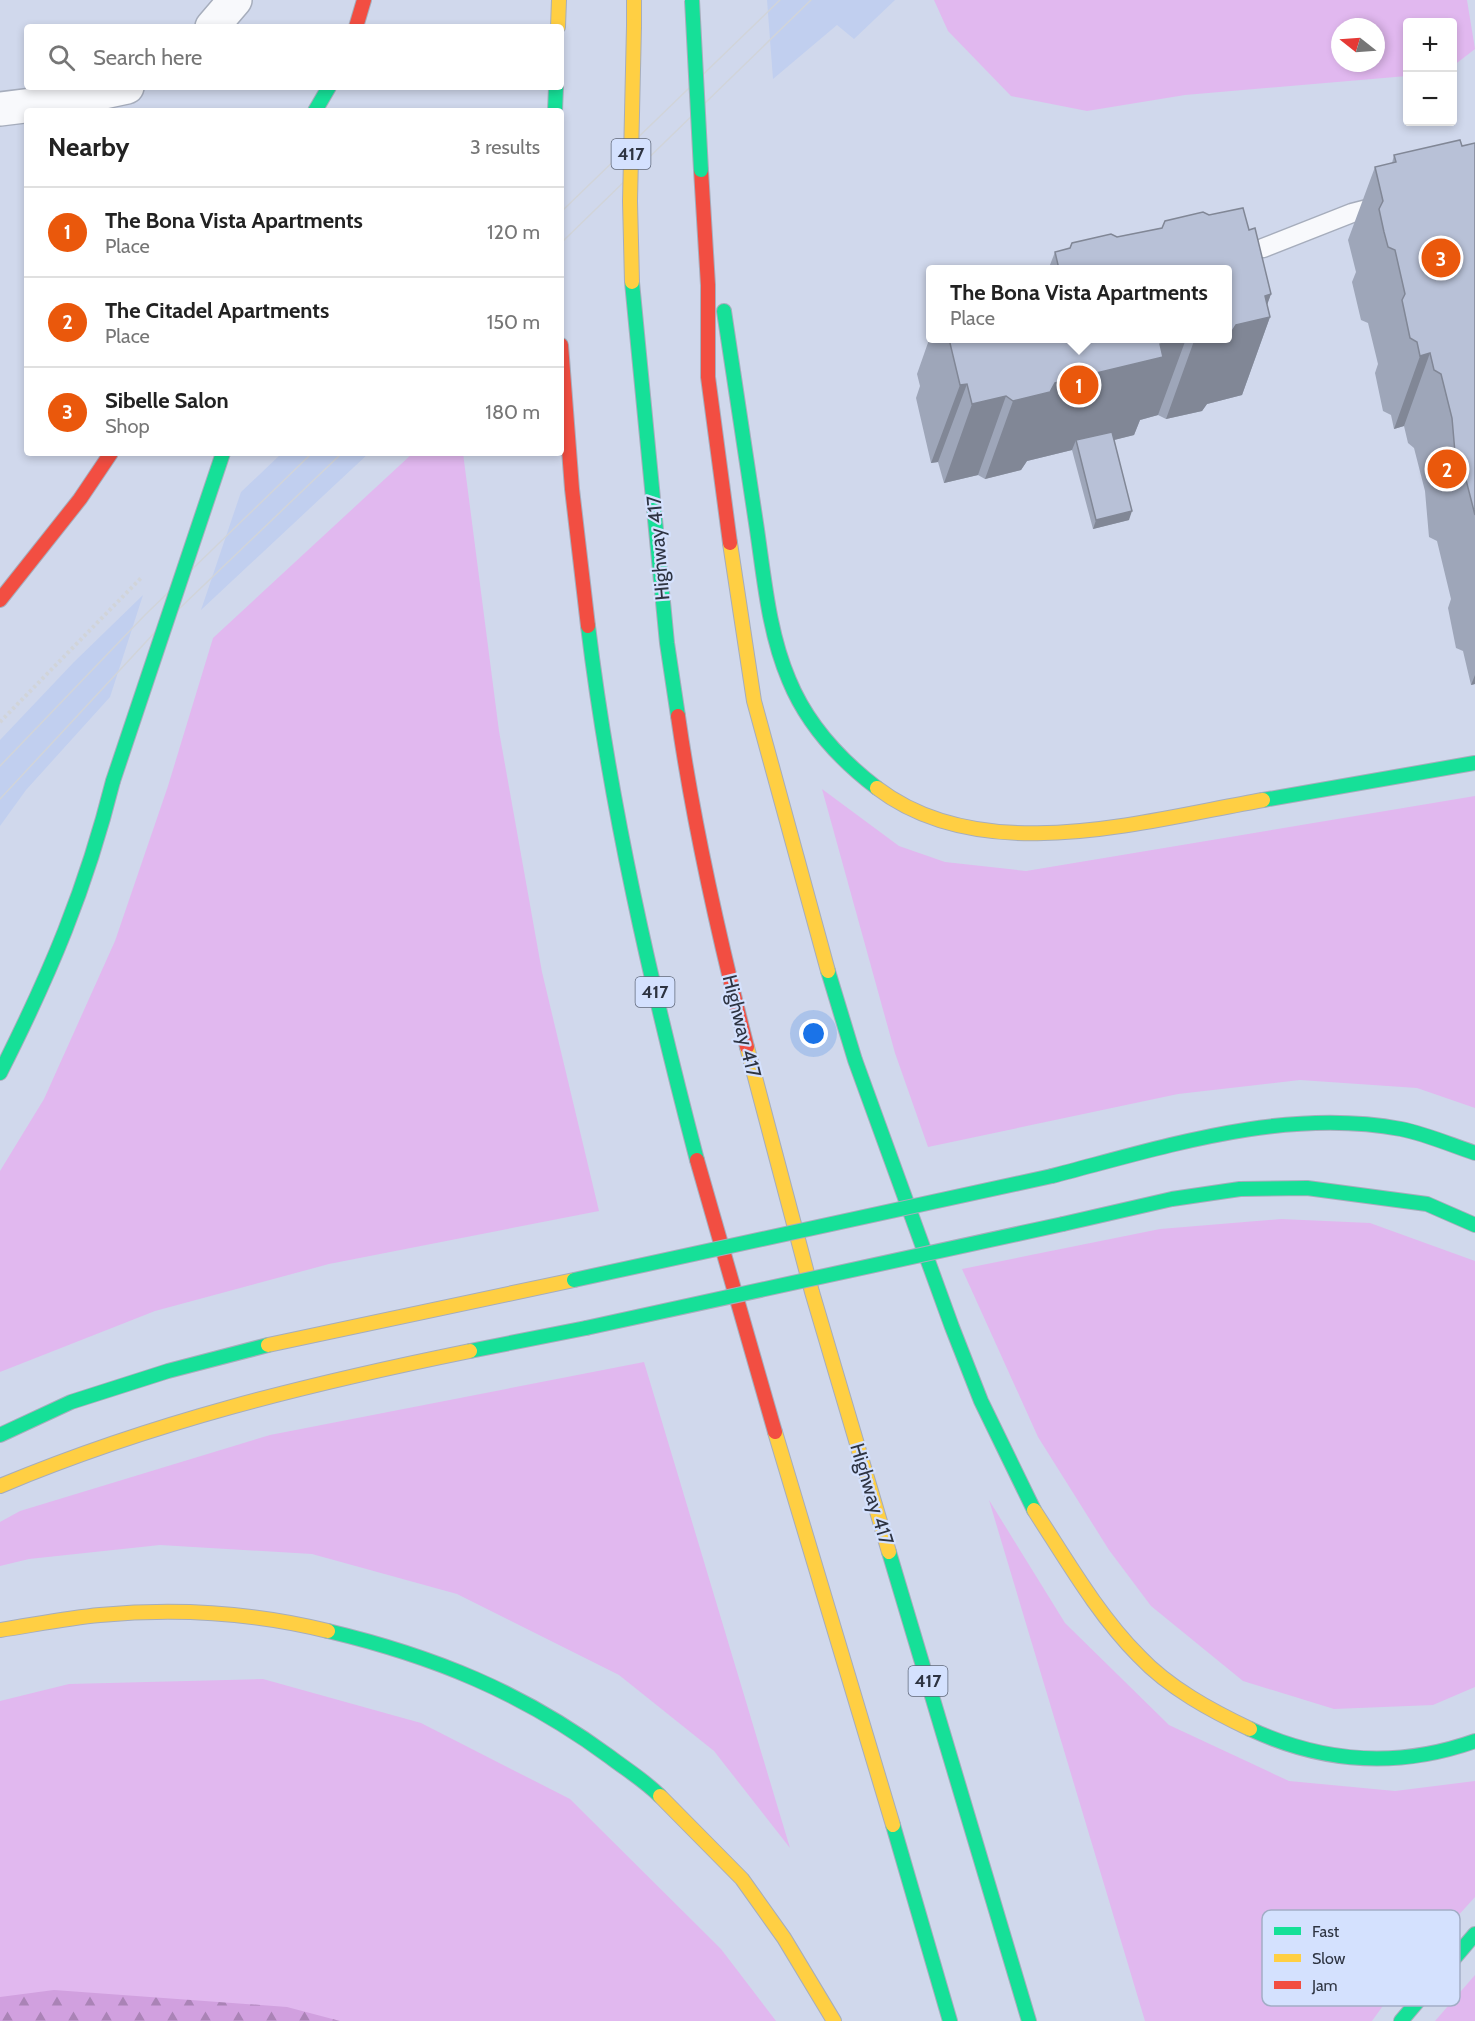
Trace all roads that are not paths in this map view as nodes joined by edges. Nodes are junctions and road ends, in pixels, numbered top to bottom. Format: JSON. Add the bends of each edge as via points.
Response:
{"nodes":[{"id":1,"x":235,"y":0,"type":"edge"},
{"id":2,"x":364,"y":0,"type":"edge"},
{"id":3,"x":559,"y":0,"type":"edge"},
{"id":4,"x":634,"y":0,"type":"edge"},
{"id":5,"x":692,"y":0,"type":"edge"},
{"id":6,"x":215,"y":24,"type":"edge"},
{"id":7,"x":357,"y":24,"type":"edge"},
{"id":8,"x":558,"y":24,"type":"edge"},
{"id":9,"x":113,"y":90,"type":"edge"},
{"id":10,"x":327,"y":90,"type":"edge"},
{"id":11,"x":339,"y":90,"type":"edge"},
{"id":12,"x":336,"y":103,"type":"dead end"},
{"id":13,"x":317,"y":108,"type":"edge"},
{"id":14,"x":0,"y":109,"type":"edge"},
{"id":15,"x":701,"y":170,"type":"junction"},
{"id":16,"x":1396,"y":202,"type":"edge"},
{"id":17,"x":1263,"y":248,"type":"dead end"},
{"id":18,"x":564,"y":384,"type":"edge"},
{"id":19,"x":109,"y":456,"type":"edge"},
{"id":20,"x":222,"y":456,"type":"edge"},
{"id":21,"x":0,"y":600,"type":"edge"},
{"id":22,"x":1475,"y":763,"type":"edge"},
{"id":23,"x":0,"y":1073,"type":"edge"},
{"id":24,"x":1475,"y":1154,"type":"edge"},
{"id":25,"x":1475,"y":1225,"type":"edge"},
{"id":26,"x":0,"y":1435,"type":"edge"},
{"id":27,"x":0,"y":1486,"type":"edge"},
{"id":28,"x":0,"y":1630,"type":"edge"},
{"id":29,"x":1475,"y":1741,"type":"edge"},
{"id":30,"x":1475,"y":1934,"type":"edge"},
{"id":31,"x":1460,"y":1952,"type":"edge"},
{"id":32,"x":1414,"y":2006,"type":"edge"},
{"id":33,"x":834,"y":2021,"type":"edge"},
{"id":34,"x":950,"y":2021,"type":"edge"},
{"id":35,"x":1029,"y":2021,"type":"edge"},
{"id":36,"x":1401,"y":2021,"type":"edge"}],
"edges":[{"from":1,"to":6,"type":"street"},
{"from":2,"to":7,"type":"highway"},
{"from":3,"to":8,"type":"highway"},
{"from":4,"to":35,"type":"highway","name":"Highway 417","number":"417","bridge":true,"via":[[632,282],[667,643],[689,792],[721,947],[812,1292]]},
{"from":5,"to":15,"type":"highway","bridge":true},
{"from":9,"to":14,"type":"street"},
{"from":10,"to":13,"type":"highway"},
{"from":11,"to":12,"type":"highway"},
{"from":15,"to":22,"type":"highway","via":[[779,654],[817,731],[880,791],[935,820],[996,831],[1040,833],[1096,829]]},
{"from":15,"to":29,"type":"highway","via":[[708,285],[708,377],[754,701],[811,916],[855,1060],[952,1327],[1027,1500],[1085,1588],[1139,1658],[1204,1707],[1283,1744],[1363,1760],[1444,1752]]},
{"from":16,"to":17,"type":"lane","via":[[1352,213]]},
{"from":18,"to":34,"type":"highway","number":"417","via":[[581,576],[617,808],[679,1092],[749,1347]]},
{"from":19,"to":21,"type":"highway"},
{"from":20,"to":23,"type":"highway","bridge":true,"via":[[113,781],[95,853],[33,1009]]},
{"from":24,"to":26,"type":"highway","bridge":true,"via":[[1402,1129],[1337,1123],[1283,1126],[1194,1139],[1052,1176],[284,1341],[168,1371],[71,1402]]},
{"from":25,"to":27,"type":"highway","bridge":true,"via":[[1427,1204],[1307,1188],[1240,1189],[1172,1199],[344,1379],[140,1433]]},
{"from":28,"to":33,"type":"highway","via":[[116,1613],[214,1611],[309,1624],[398,1647],[491,1683],[573,1730],[663,1797],[726,1860],[787,1939]]},
{"from":30,"to":31,"type":"highway"},
{"from":32,"to":36,"type":"highway"}]}
